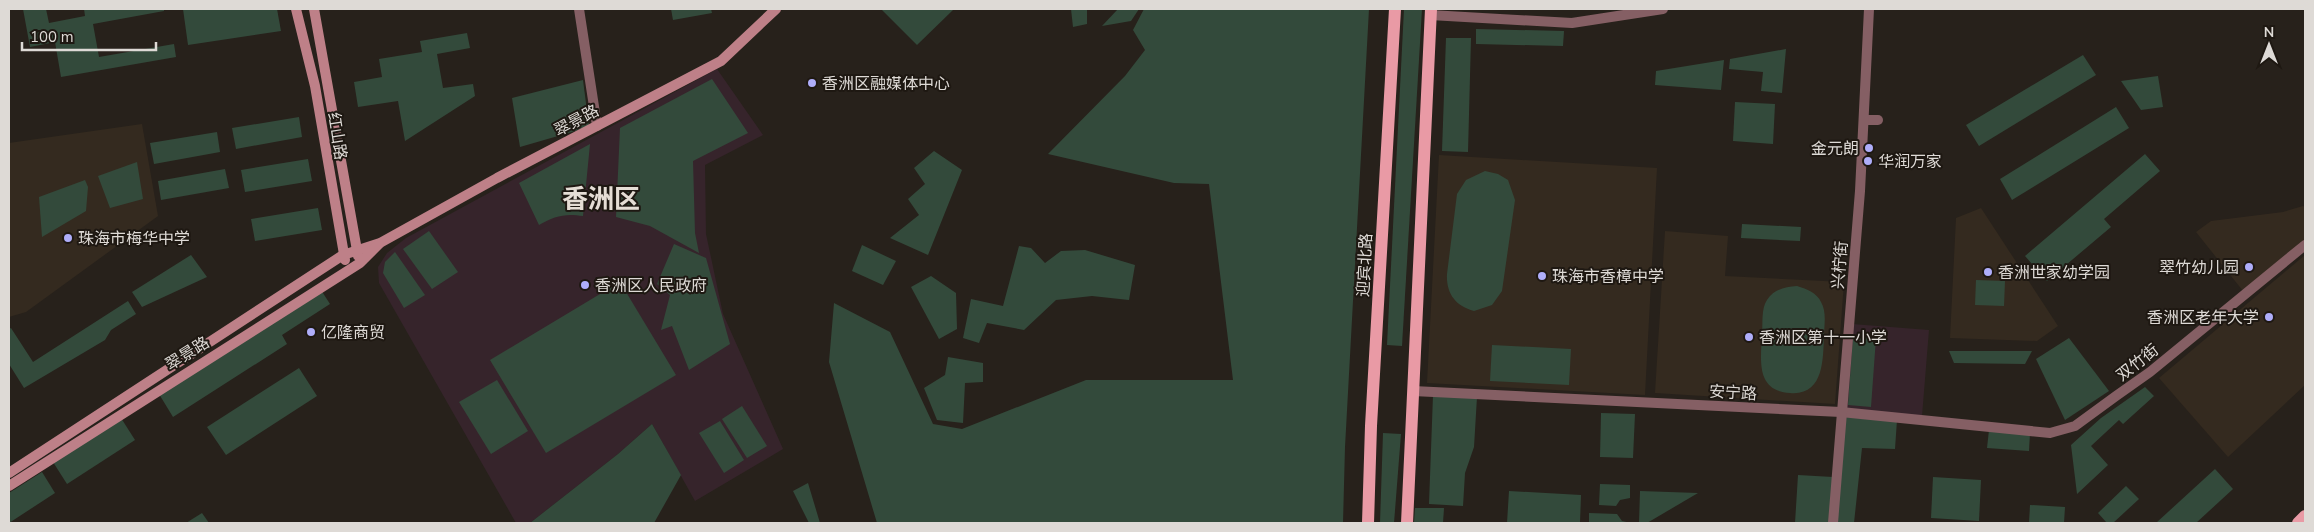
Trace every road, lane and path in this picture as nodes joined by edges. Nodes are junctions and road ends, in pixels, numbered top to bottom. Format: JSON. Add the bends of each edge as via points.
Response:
{"nodes":[{"id":1,"x":296,"y":9,"type":"edge"},
{"id":2,"x":314,"y":9,"type":"edge"},
{"id":3,"x":578,"y":9,"type":"edge"},
{"id":4,"x":776,"y":9,"type":"edge"},
{"id":5,"x":1395,"y":9,"type":"edge"},
{"id":6,"x":1664,"y":9,"type":"edge"},
{"id":7,"x":1869,"y":9,"type":"edge"},
{"id":8,"x":1430,"y":12,"type":"edge"},
{"id":9,"x":1864,"y":120,"type":"junction"},
{"id":10,"x":1878,"y":120,"type":"dead end"},
{"id":11,"x":597,"y":126,"type":"junction"},
{"id":12,"x":380,"y":244,"type":"junction"},
{"id":13,"x":2305,"y":245,"type":"edge"},
{"id":14,"x":356,"y":250,"type":"junction"},
{"id":15,"x":343,"y":255,"type":"junction"},
{"id":16,"x":360,"y":263,"type":"junction"},
{"id":17,"x":348,"y":269,"type":"junction"},
{"id":18,"x":1413,"y":391,"type":"junction"},
{"id":19,"x":1841,"y":412,"type":"junction"},
{"id":20,"x":2050,"y":433,"type":"joint"},
{"id":21,"x":9,"y":473,"type":"edge"},
{"id":22,"x":9,"y":486,"type":"edge"},
{"id":23,"x":2305,"y":516,"type":"edge"},
{"id":24,"x":1368,"y":523,"type":"edge"},
{"id":25,"x":1406,"y":523,"type":"edge"},
{"id":26,"x":1833,"y":523,"type":"edge"},
{"id":27,"x":2298,"y":523,"type":"edge"}],
"edges":[{"from":1,"to":15,"type":"main road","name":"红山路","via":[[315,86]]},
{"from":2,"to":14,"type":"main road","name":"红山路"},
{"from":3,"to":11,"type":"street"},
{"from":4,"to":11,"type":"main road","name":"翠景路","via":[[721,61]]},
{"from":5,"to":24,"type":"main road","name":"迎宾北路"},
{"from":6,"to":8,"type":"street","via":[[1572,23]]},
{"from":7,"to":9,"type":"street","name":"兴柠街"},
{"from":8,"to":18,"type":"main road"},
{"from":9,"to":10,"type":"street"},
{"from":9,"to":19,"type":"street","name":"兴柠街"},
{"from":11,"to":12,"type":"main road","name":"翠景路"},
{"from":12,"to":14,"type":"main road","name":"翠景路"},
{"from":12,"to":16,"type":"main road","name":"翠景路"},
{"from":13,"to":20,"type":"street","name":"双竹街","via":[[2123,391],[2075,426]]},
{"from":14,"to":15,"type":"main road","name":"翠景路"},
{"from":14,"to":16,"type":"main road","name":"红山路"},
{"from":15,"to":17,"type":"main road","name":"红山路"},
{"from":15,"to":21,"type":"main road","name":"翠景路"},
{"from":16,"to":17,"type":"main road","name":"翠景路"},
{"from":17,"to":22,"type":"main road","name":"翠景路"},
{"from":18,"to":19,"type":"street","name":"安宁路"},
{"from":18,"to":25,"type":"main road"},
{"from":19,"to":20,"type":"street","name":"安宁路"},
{"from":19,"to":26,"type":"street","name":"兴柠街"},
{"from":23,"to":27,"type":"main road"}]}
